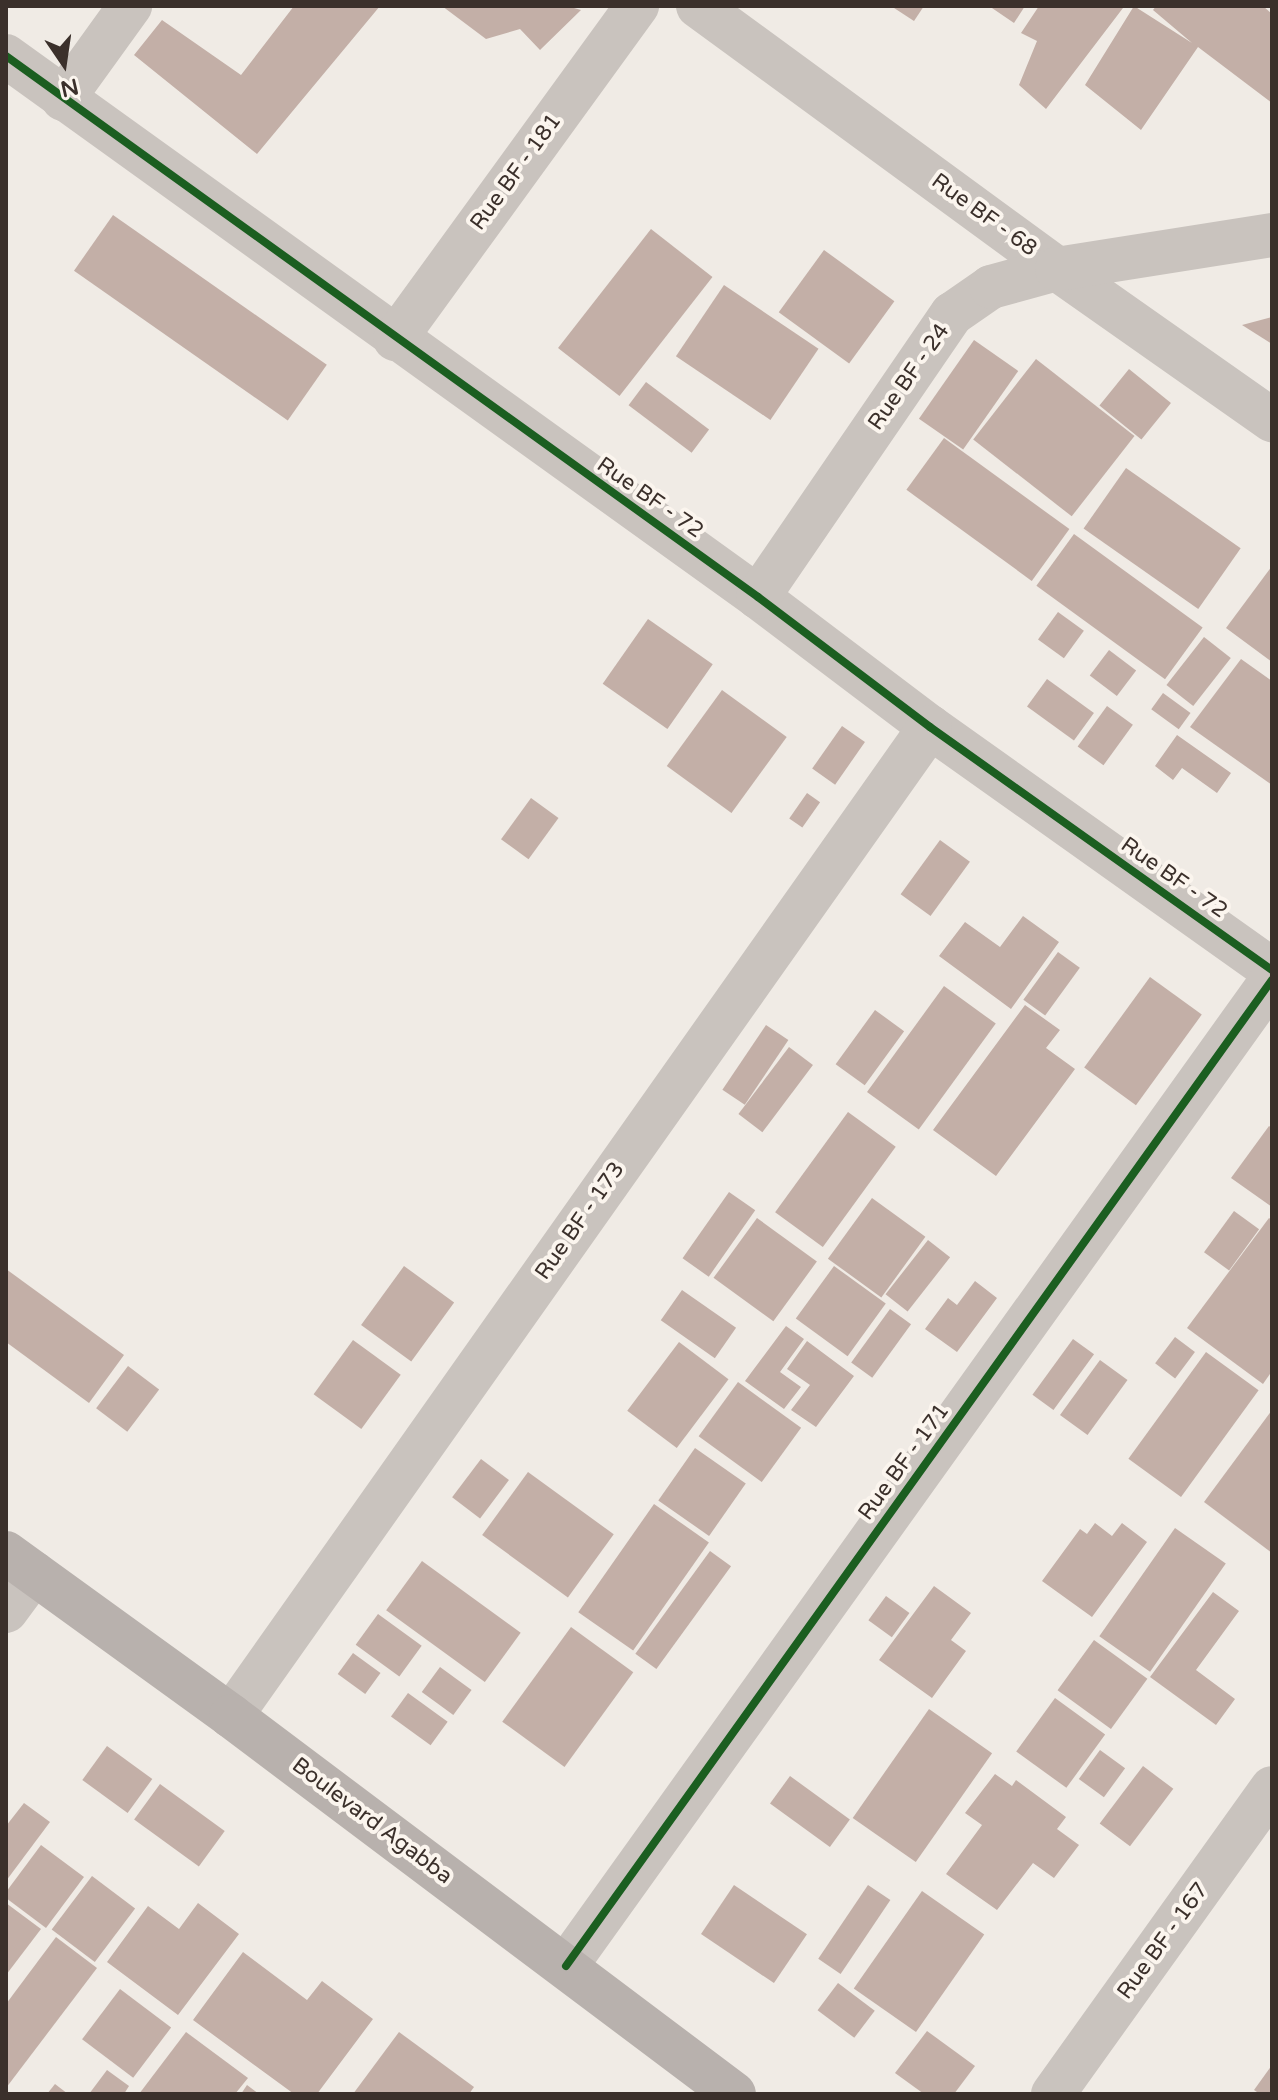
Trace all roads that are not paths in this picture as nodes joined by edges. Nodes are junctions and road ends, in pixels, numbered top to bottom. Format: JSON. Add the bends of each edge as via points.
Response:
{"nodes":[{"id":1,"x":130,"y":6,"type":"edge"},
{"id":2,"x":637,"y":6,"type":"edge"},
{"id":3,"x":698,"y":6,"type":"edge"},
{"id":4,"x":6,"y":56,"type":"edge"},
{"id":5,"x":63,"y":99,"type":"junction"},
{"id":6,"x":1272,"y":235,"type":"edge"},
{"id":7,"x":1057,"y":269,"type":"junction"},
{"id":8,"x":395,"y":339,"type":"junction"},
{"id":9,"x":1272,"y":420,"type":"edge"},
{"id":10,"x":758,"y":597,"type":"junction"},
{"id":11,"x":930,"y":727,"type":"junction"},
{"id":12,"x":1272,"y":970,"type":"edge"},
{"id":13,"x":1272,"y":980,"type":"edge"},
{"id":14,"x":20,"y":1563,"type":"edge"},
{"id":15,"x":6,"y":1611,"type":"edge"},
{"id":16,"x":231,"y":1716,"type":"junction"},
{"id":17,"x":1272,"y":1788,"type":"edge"},
{"id":18,"x":1256,"y":1842,"type":"edge"},
{"id":19,"x":566,"y":1966,"type":"junction"},
{"id":20,"x":734,"y":2094,"type":"edge"},
{"id":21,"x":1053,"y":2094,"type":"edge"}],
"edges":[{"from":1,"to":5,"type":"street"},
{"from":2,"to":8,"type":"street","name":"Rue BF - 181"},
{"from":3,"to":7,"type":"street","name":"Rue BF - 68"},
{"from":4,"to":5,"type":"street","name":"Rue BF - 72"},
{"from":5,"to":8,"type":"street","name":"Rue BF - 72"},
{"from":6,"to":7,"type":"street","name":"Rue BF - 24"},
{"from":7,"to":9,"type":"street","name":"Rue BF - 68"},
{"from":7,"to":10,"type":"street","name":"Rue BF - 24","via":[[991,287],[952,314]]},
{"from":8,"to":10,"type":"street","name":"Rue BF - 72"},
{"from":10,"to":11,"type":"street","name":"Rue BF - 72"},
{"from":11,"to":12,"type":"street","name":"Rue BF - 72"},
{"from":11,"to":16,"type":"street","name":"Rue BF - 173"},
{"from":13,"to":19,"type":"street","name":"Rue BF - 171"},
{"from":14,"to":15,"type":"street"},
{"from":14,"to":16,"type":"main road","name":"Boulevard Agabba"},
{"from":16,"to":19,"type":"main road","name":"Boulevard Agabba"},
{"from":17,"to":18,"type":"street","name":"Rue BF - 167"},
{"from":18,"to":21,"type":"street","name":"Rue BF - 167"},
{"from":19,"to":20,"type":"main road","name":"Boulevard Agabba"}]}
